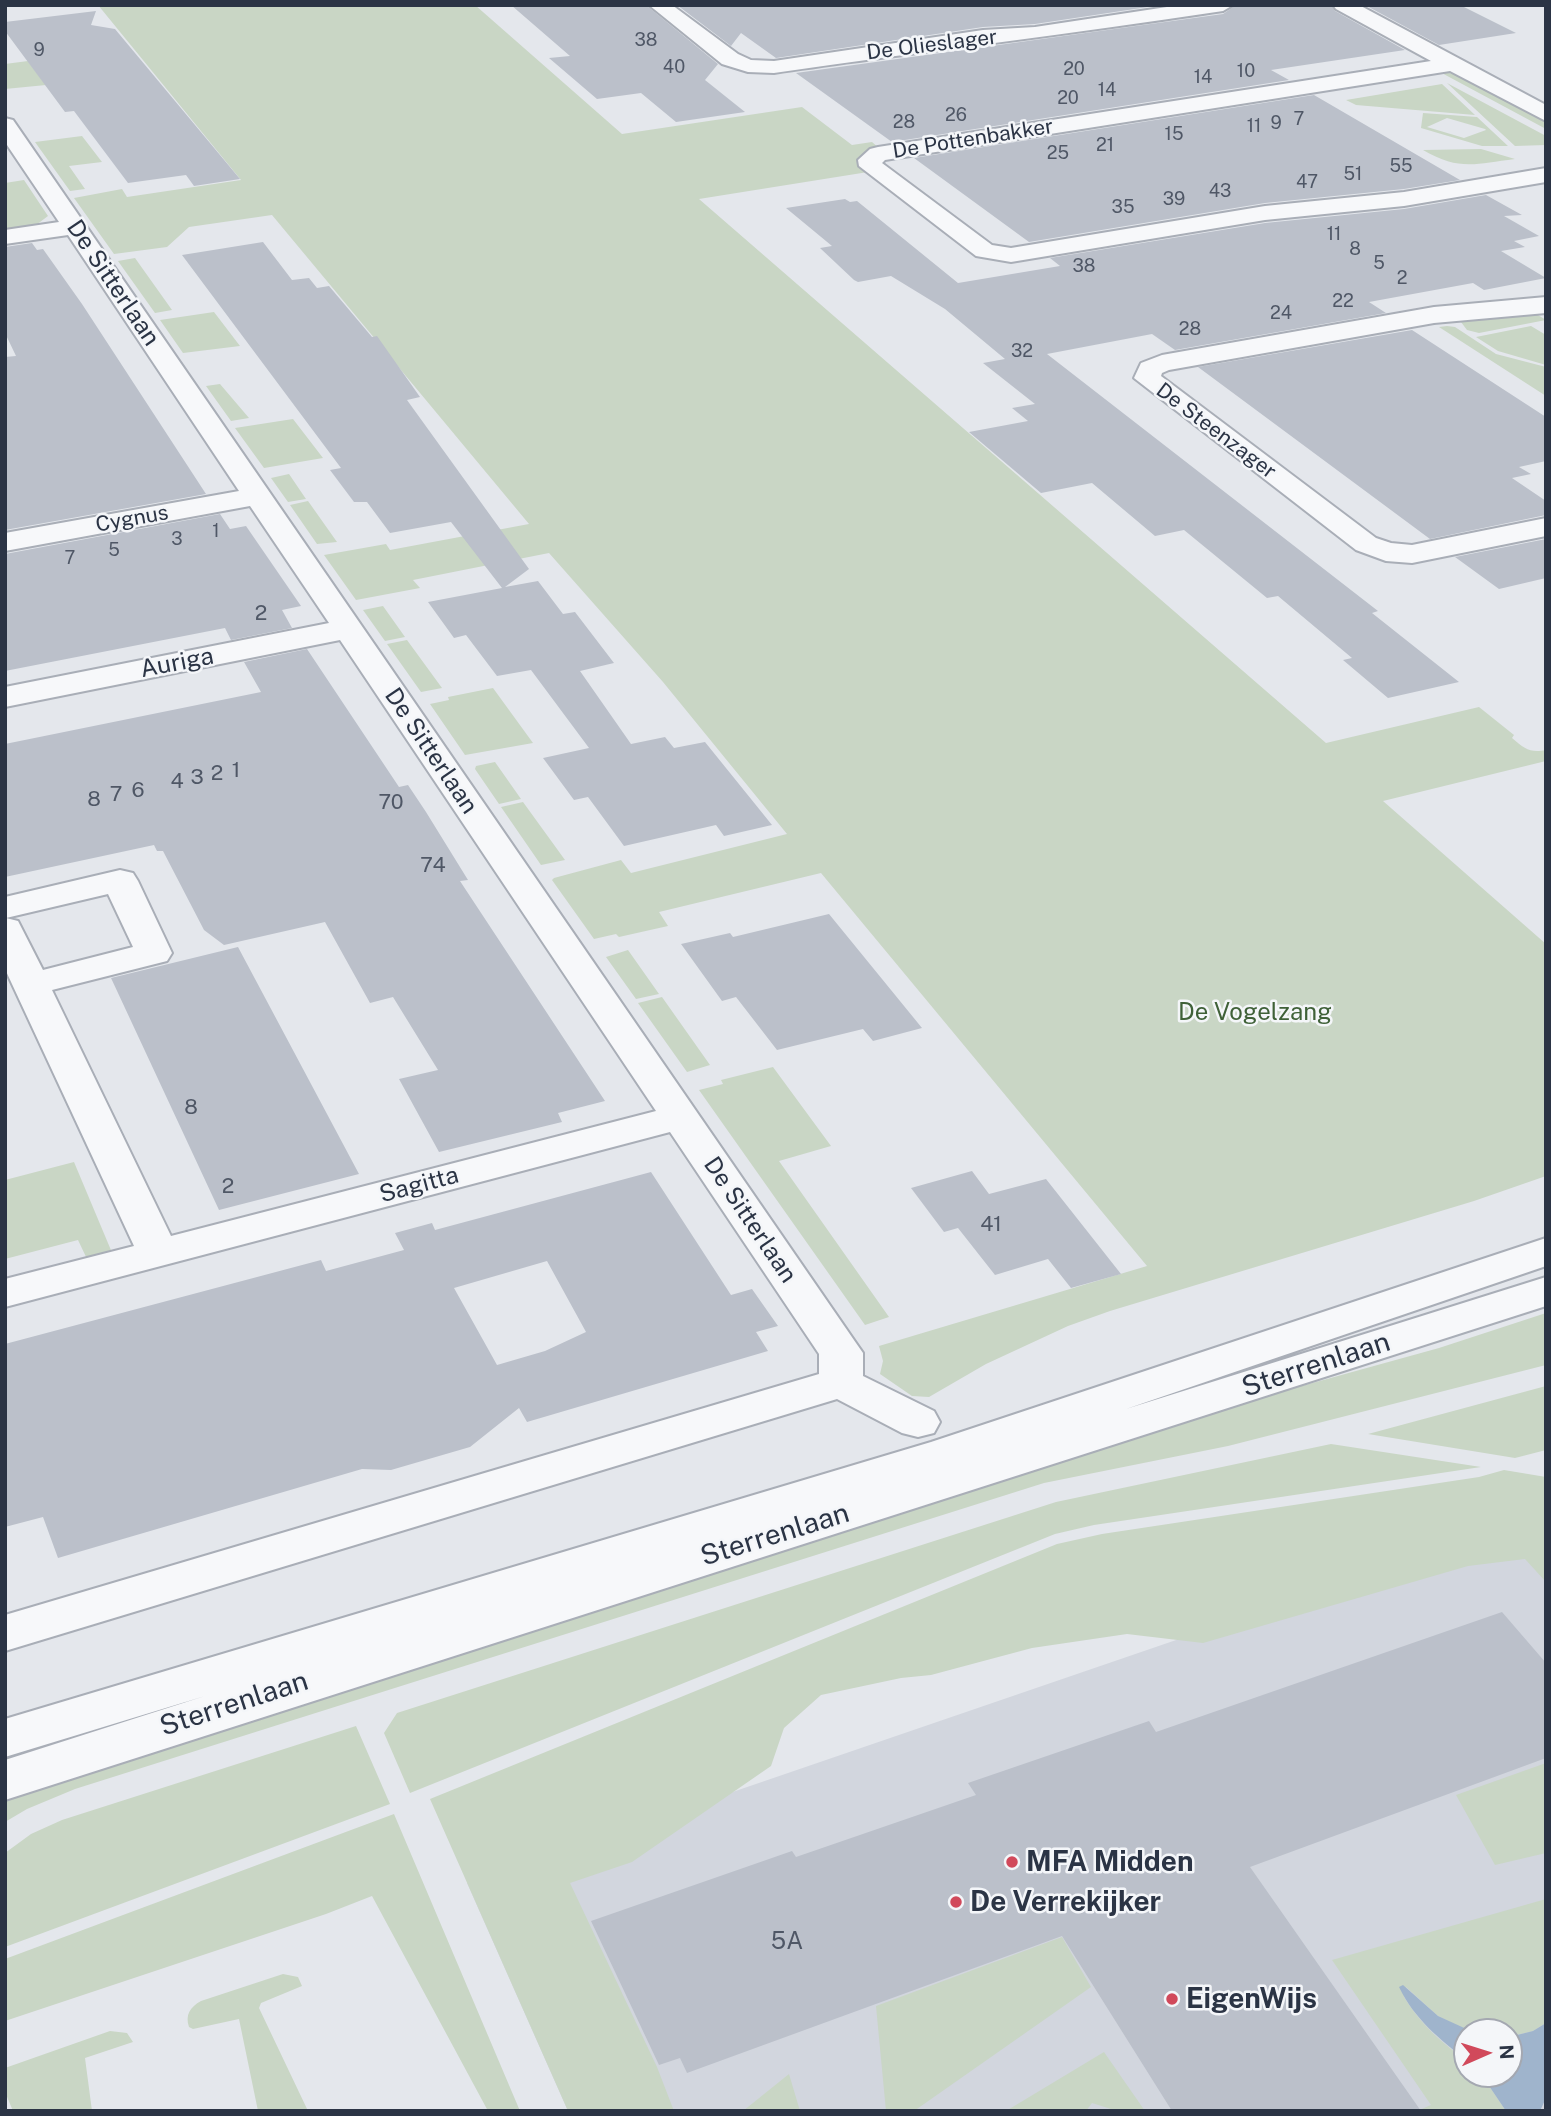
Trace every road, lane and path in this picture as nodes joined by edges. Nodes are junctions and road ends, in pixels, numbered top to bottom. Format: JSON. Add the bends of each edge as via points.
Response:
{"nodes":[{"id":1,"x":660,"y":5,"type":"edge"},
{"id":2,"x":1223,"y":5,"type":"edge"},
{"id":3,"x":1343,"y":5,"type":"edge"},
{"id":4,"x":1453,"y":64,"type":"junction"},
{"id":5,"x":1540,"y":106,"type":"edge"},
{"id":6,"x":8,"y":135,"type":"edge"},
{"id":7,"x":1546,"y":175,"type":"edge"},
{"id":8,"x":74,"y":226,"type":"junction"},
{"id":9,"x":5,"y":237,"type":"edge"},
{"id":10,"x":1546,"y":305,"type":"edge"},
{"id":11,"x":258,"y":496,"type":"junction"},
{"id":12,"x":1546,"y":527,"type":"edge"},
{"id":13,"x":5,"y":542,"type":"edge"},
{"id":14,"x":348,"y":629,"type":"junction"},
{"id":15,"x":5,"y":697,"type":"edge"},
{"id":16,"x":5,"y":908,"type":"edge"},
{"id":17,"x":5,"y":929,"type":"edge"},
{"id":18,"x":31,"y":984,"type":"junction"},
{"id":19,"x":680,"y":1117,"type":"junction"},
{"id":20,"x":1546,"y":1251,"type":"edge"},
{"id":21,"x":158,"y":1253,"type":"junction"},
{"id":22,"x":1546,"y":1291,"type":"edge"},
{"id":23,"x":5,"y":1293,"type":"edge"},
{"id":24,"x":841,"y":1383,"type":"junction"},
{"id":25,"x":918,"y":1422,"type":"dead end"},
{"id":26,"x":5,"y":1633,"type":"edge"},
{"id":27,"x":5,"y":1738,"type":"edge"},
{"id":28,"x":5,"y":1780,"type":"edge"}],
"edges":[{"from":1,"to":2,"type":"street","name":"De Olieslager","via":[[730,59],[748,66],[1035,33]]},
{"from":3,"to":4,"type":"street"},
{"from":4,"to":5,"type":"street"},
{"from":4,"to":7,"type":"street","name":"De Pottenbakker","via":[[878,154],[870,160],[871,166],[985,251],[1011,255],[1265,213],[1404,199]]},
{"from":6,"to":8,"type":"street","name":"De Sitterlaan"},
{"from":8,"to":9,"type":"street"},
{"from":8,"to":11,"type":"street","name":"De Sitterlaan"},
{"from":10,"to":12,"type":"street","name":"De Steenzager","via":[[1434,315],[1162,363],[1150,369],[1147,378],[1366,544],[1385,552],[1412,554]]},
{"from":11,"to":13,"type":"street","name":"Cygnus"},
{"from":11,"to":14,"type":"street","name":"De Sitterlaan"},
{"from":14,"to":15,"type":"street","name":"Auriga"},
{"from":14,"to":19,"type":"street","name":"De Sitterlaan"},
{"from":16,"to":18,"type":"street","via":[[120,881],[154,953]]},
{"from":17,"to":18,"type":"street"},
{"from":18,"to":21,"type":"street"},
{"from":19,"to":21,"type":"street","name":"Sagitta"},
{"from":19,"to":24,"type":"street","name":"De Sitterlaan","via":[[841,1353]]},
{"from":20,"to":27,"type":"street","name":"Sterrenlaan","via":[[947,1453]]},
{"from":21,"to":23,"type":"street","name":"Sagitta"},
{"from":22,"to":28,"type":"street","name":"Sterrenlaan"},
{"from":24,"to":25,"type":"street"},
{"from":24,"to":26,"type":"street"}]}
